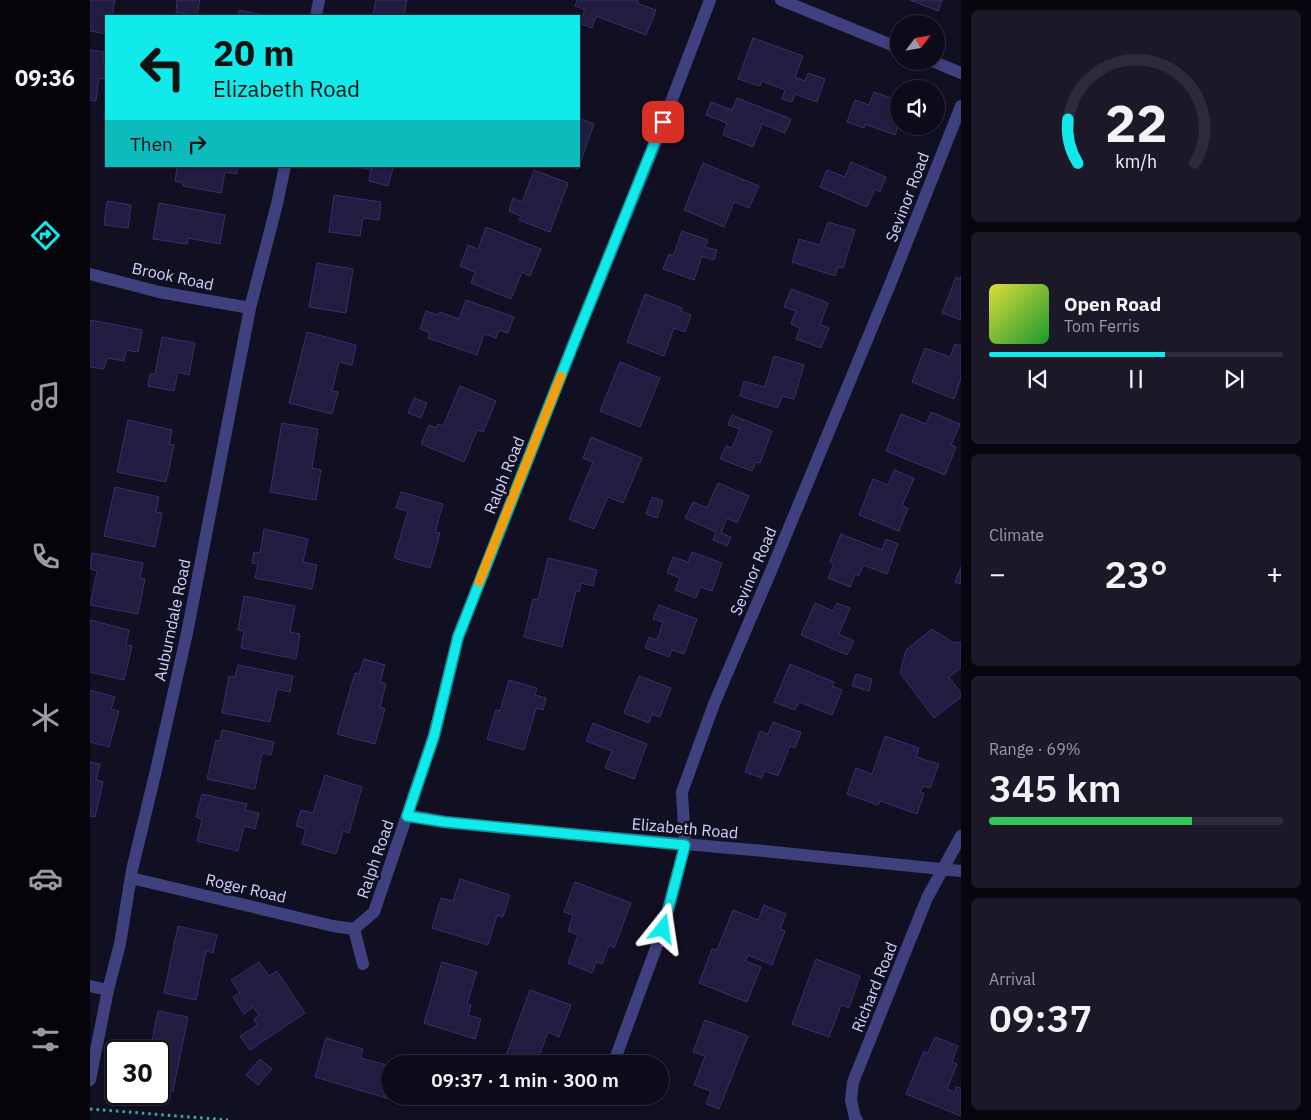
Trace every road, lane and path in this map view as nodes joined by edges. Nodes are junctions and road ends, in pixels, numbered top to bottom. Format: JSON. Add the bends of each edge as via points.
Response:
{"nodes":[{"id":1,"x":319,"y":0,"type":"edge"},
{"id":2,"x":710,"y":0,"type":"edge"},
{"id":3,"x":781,"y":0,"type":"edge"},
{"id":4,"x":316,"y":15,"type":"edge"},
{"id":5,"x":890,"y":44,"type":"edge"},
{"id":6,"x":945,"y":66,"type":"edge"},
{"id":7,"x":961,"y":73,"type":"edge"},
{"id":8,"x":961,"y":106,"type":"edge"},
{"id":9,"x":284,"y":167,"type":"edge"},
{"id":10,"x":90,"y":274,"type":"edge"},
{"id":11,"x":250,"y":308,"type":"junction"},
{"id":12,"x":407,"y":816,"type":"junction"},
{"id":13,"x":961,"y":836,"type":"edge"},
{"id":14,"x":685,"y":845,"type":"junction"},
{"id":15,"x":942,"y":869,"type":"junction"},
{"id":16,"x":961,"y":871,"type":"edge"},
{"id":17,"x":131,"y":878,"type":"junction"},
{"id":18,"x":354,"y":929,"type":"junction"},
{"id":19,"x":363,"y":964,"type":"dead end"},
{"id":20,"x":90,"y":986,"type":"edge"},
{"id":21,"x":108,"y":990,"type":"junction"},
{"id":22,"x":616,"y":1055,"type":"edge"},
{"id":23,"x":90,"y":1080,"type":"edge"},
{"id":24,"x":90,"y":1109,"type":"edge"},
{"id":25,"x":228,"y":1120,"type":"edge"},
{"id":26,"x":857,"y":1120,"type":"edge"}],
"edges":[{"from":1,"to":4,"type":"street"},
{"from":2,"to":12,"type":"street","name":"Ralph Road","via":[[458,637],[434,736]]},
{"from":3,"to":5,"type":"street"},
{"from":6,"to":7,"type":"street"},
{"from":8,"to":14,"type":"street","name":"Sevinor Road","via":[[714,704],[682,792]]},
{"from":9,"to":11,"type":"street","name":"Auburndale Road"},
{"from":10,"to":11,"type":"street","name":"Brook Road","via":[[159,292]]},
{"from":11,"to":17,"type":"street","name":"Auburndale Road","via":[[187,633]]},
{"from":12,"to":14,"type":"street","name":"Elizabeth Road"},
{"from":12,"to":18,"type":"street","name":"Ralph Road","via":[[374,912]]},
{"from":13,"to":15,"type":"street","name":"Richard Road"},
{"from":14,"to":15,"type":"street","name":"Elizabeth Road"},
{"from":14,"to":22,"type":"street","name":"Sevinor Road","via":[[663,929]]},
{"from":15,"to":16,"type":"street","name":"Elizabeth Road"},
{"from":15,"to":26,"type":"street","name":"Richard Road","via":[[926,898],[853,1082],[851,1100]]},
{"from":17,"to":18,"type":"street","name":"Roger Road"},
{"from":17,"to":21,"type":"street","name":"Auburndale Road","via":[[120,944]]},
{"from":18,"to":19,"type":"street"},
{"from":20,"to":21,"type":"street"},
{"from":21,"to":23,"type":"street","name":"Auburndale Road"},
{"from":24,"to":25,"type":"path"}]}
